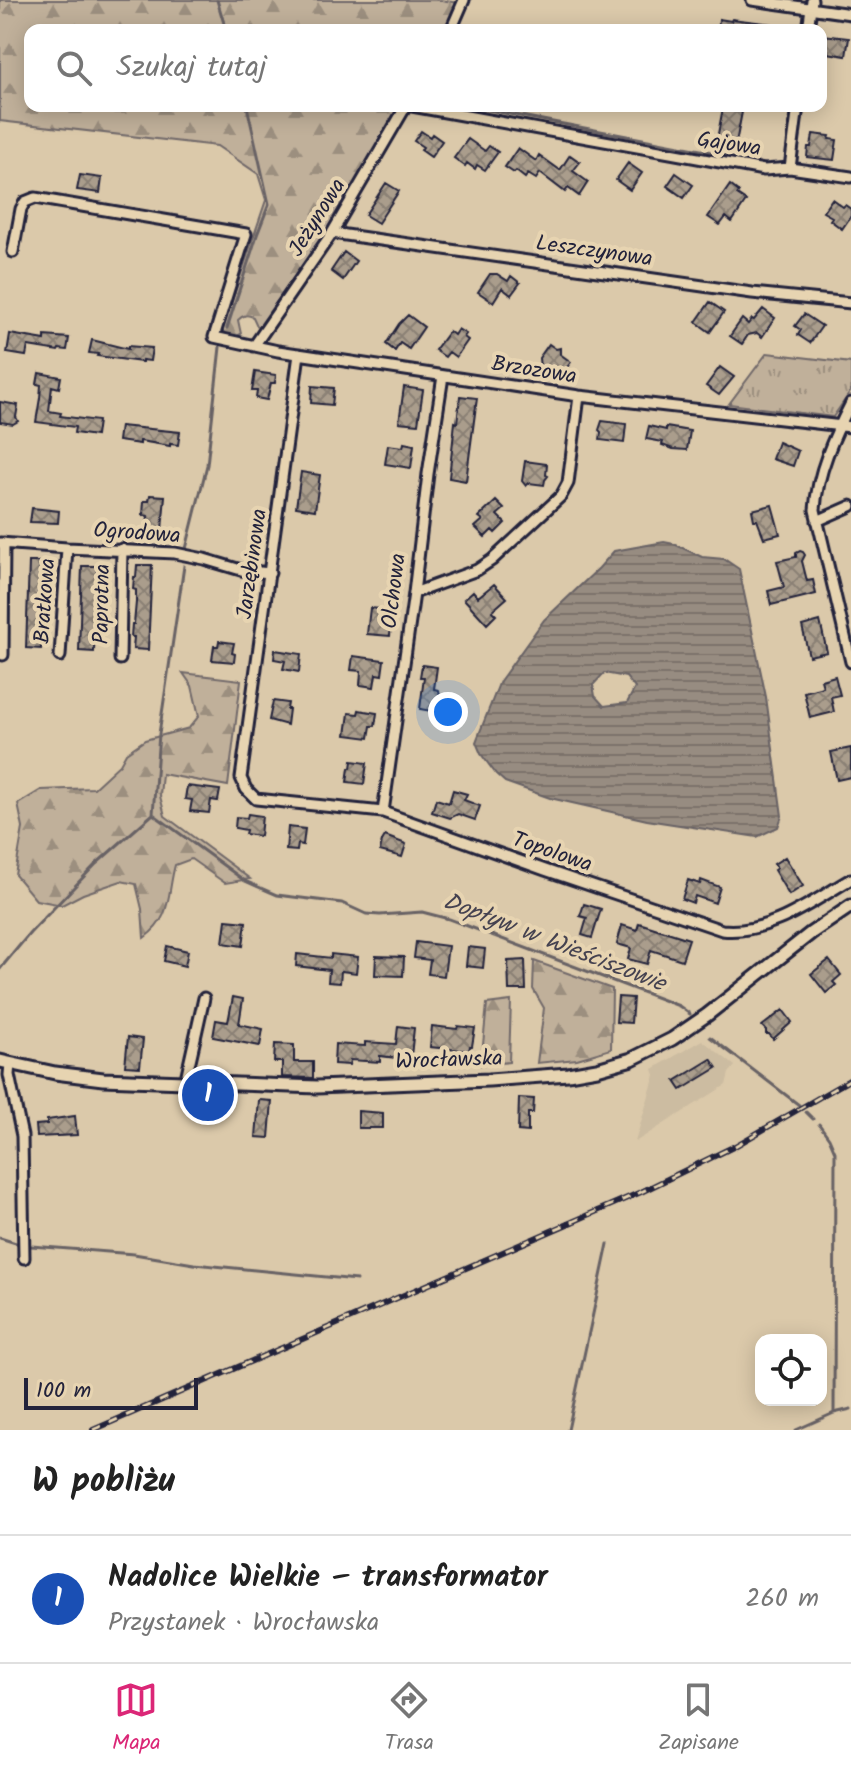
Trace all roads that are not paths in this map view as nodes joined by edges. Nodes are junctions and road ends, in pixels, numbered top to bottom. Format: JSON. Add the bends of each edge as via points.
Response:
{"nodes":[{"id":1,"x":464,"y":0,"type":"edge"},
{"id":2,"x":752,"y":0,"type":"edge"},
{"id":3,"x":812,"y":4,"type":"edge"},
{"id":4,"x":851,"y":14,"type":"edge"},
{"id":5,"x":454,"y":24,"type":"edge"},
{"id":6,"x":809,"y":24,"type":"edge"},
{"id":7,"x":405,"y":112,"type":"edge"},
{"id":8,"x":442,"y":112,"type":"edge"},
{"id":9,"x":797,"y":112,"type":"edge"},
{"id":10,"x":790,"y":168,"type":"junction"},
{"id":11,"x":851,"y":177,"type":"edge"},
{"id":12,"x":332,"y":233,"type":"junction"},
{"id":13,"x":13,"y":252,"type":"dead end"},
{"id":14,"x":851,"y":303,"type":"edge"},
{"id":15,"x":254,"y":346,"type":"junction"},
{"id":16,"x":299,"y":354,"type":"junction"},
{"id":17,"x":443,"y":376,"type":"junction"},
{"id":18,"x":579,"y":396,"type":"junction"},
{"id":19,"x":851,"y":403,"type":"edge"},
{"id":20,"x":839,"y":426,"type":"junction"},
{"id":21,"x":851,"y":427,"type":"edge"},
{"id":22,"x":851,"y":506,"type":"edge"},
{"id":23,"x":817,"y":521,"type":"junction"},
{"id":24,"x":2,"y":543,"type":"edge"},
{"id":25,"x":67,"y":548,"type":"junction"},
{"id":26,"x":122,"y":549,"type":"junction"},
{"id":27,"x":270,"y":573,"type":"junction"},
{"id":28,"x":414,"y":593,"type":"junction"},
{"id":29,"x":3,"y":655,"type":"dead end"},
{"id":30,"x":60,"y":656,"type":"dead end"},
{"id":31,"x":120,"y":659,"type":"dead end"},
{"id":32,"x":851,"y":662,"type":"edge"},
{"id":33,"x":241,"y":778,"type":"joint"},
{"id":34,"x":383,"y":812,"type":"junction"},
{"id":35,"x":851,"y":879,"type":"edge"},
{"id":36,"x":851,"y":906,"type":"edge"},
{"id":37,"x":204,"y":998,"type":"dead end"},
{"id":38,"x":5,"y":1062,"type":"edge"},
{"id":39,"x":185,"y":1083,"type":"junction"},
{"id":40,"x":24,"y":1258,"type":"dead end"}],
"edges":[{"from":1,"to":5,"type":"street"},
{"from":2,"to":3,"type":"street"},
{"from":3,"to":4,"type":"street"},
{"from":3,"to":6,"type":"street"},
{"from":7,"to":12,"type":"street","name":"Jeżynowa"},
{"from":8,"to":10,"type":"street","name":"Gajowa","via":[[764,170]]},
{"from":9,"to":10,"type":"street"},
{"from":10,"to":11,"type":"street","name":"Gajowa"},
{"from":12,"to":14,"type":"street","name":"Leszczynowa"},
{"from":12,"to":15,"type":"street","name":"Jeżynowa"},
{"from":13,"to":15,"type":"street","name":"Brzozowa","via":[[21,209],[35,198],[246,234],[214,337]]},
{"from":15,"to":16,"type":"street","name":"Brzozowa"},
{"from":16,"to":17,"type":"street","name":"Brzozowa"},
{"from":16,"to":27,"type":"street","name":"Jarzębinowa"},
{"from":17,"to":18,"type":"street","name":"Brzozowa"},
{"from":17,"to":28,"type":"street","name":"Olchowa"},
{"from":18,"to":20,"type":"street","name":"Brzozowa"},
{"from":18,"to":28,"type":"street","via":[[568,483],[561,496],[477,570]]},
{"from":19,"to":20,"type":"street"},
{"from":20,"to":21,"type":"street","name":"Brzozowa"},
{"from":20,"to":23,"type":"street","via":[[816,487]]},
{"from":22,"to":23,"type":"street"},
{"from":23,"to":32,"type":"street"},
{"from":24,"to":25,"type":"street","name":"Ogrodowa"},
{"from":24,"to":29,"type":"street"},
{"from":25,"to":26,"type":"street","name":"Ogrodowa"},
{"from":25,"to":30,"type":"street","name":"Bratkowa"},
{"from":26,"to":27,"type":"street","name":"Ogrodowa","via":[[175,553]]},
{"from":26,"to":31,"type":"street","name":"Paprotna"},
{"from":27,"to":33,"type":"street","name":"Jarzębinowa"},
{"from":28,"to":34,"type":"street","name":"Olchowa"},
{"from":33,"to":34,"type":"street","name":"Topolowa","via":[[256,799]]},
{"from":34,"to":35,"type":"street","name":"Topolowa","via":[[722,930],[738,932],[777,922]]},
{"from":36,"to":39,"type":"street","name":"Wrocławska","via":[[672,1039],[597,1069],[345,1086]]},
{"from":37,"to":39,"type":"street"},
{"from":38,"to":39,"type":"street","name":"Wrocławska","via":[[103,1079]]},
{"from":38,"to":40,"type":"street","via":[[22,1136]]}]}
